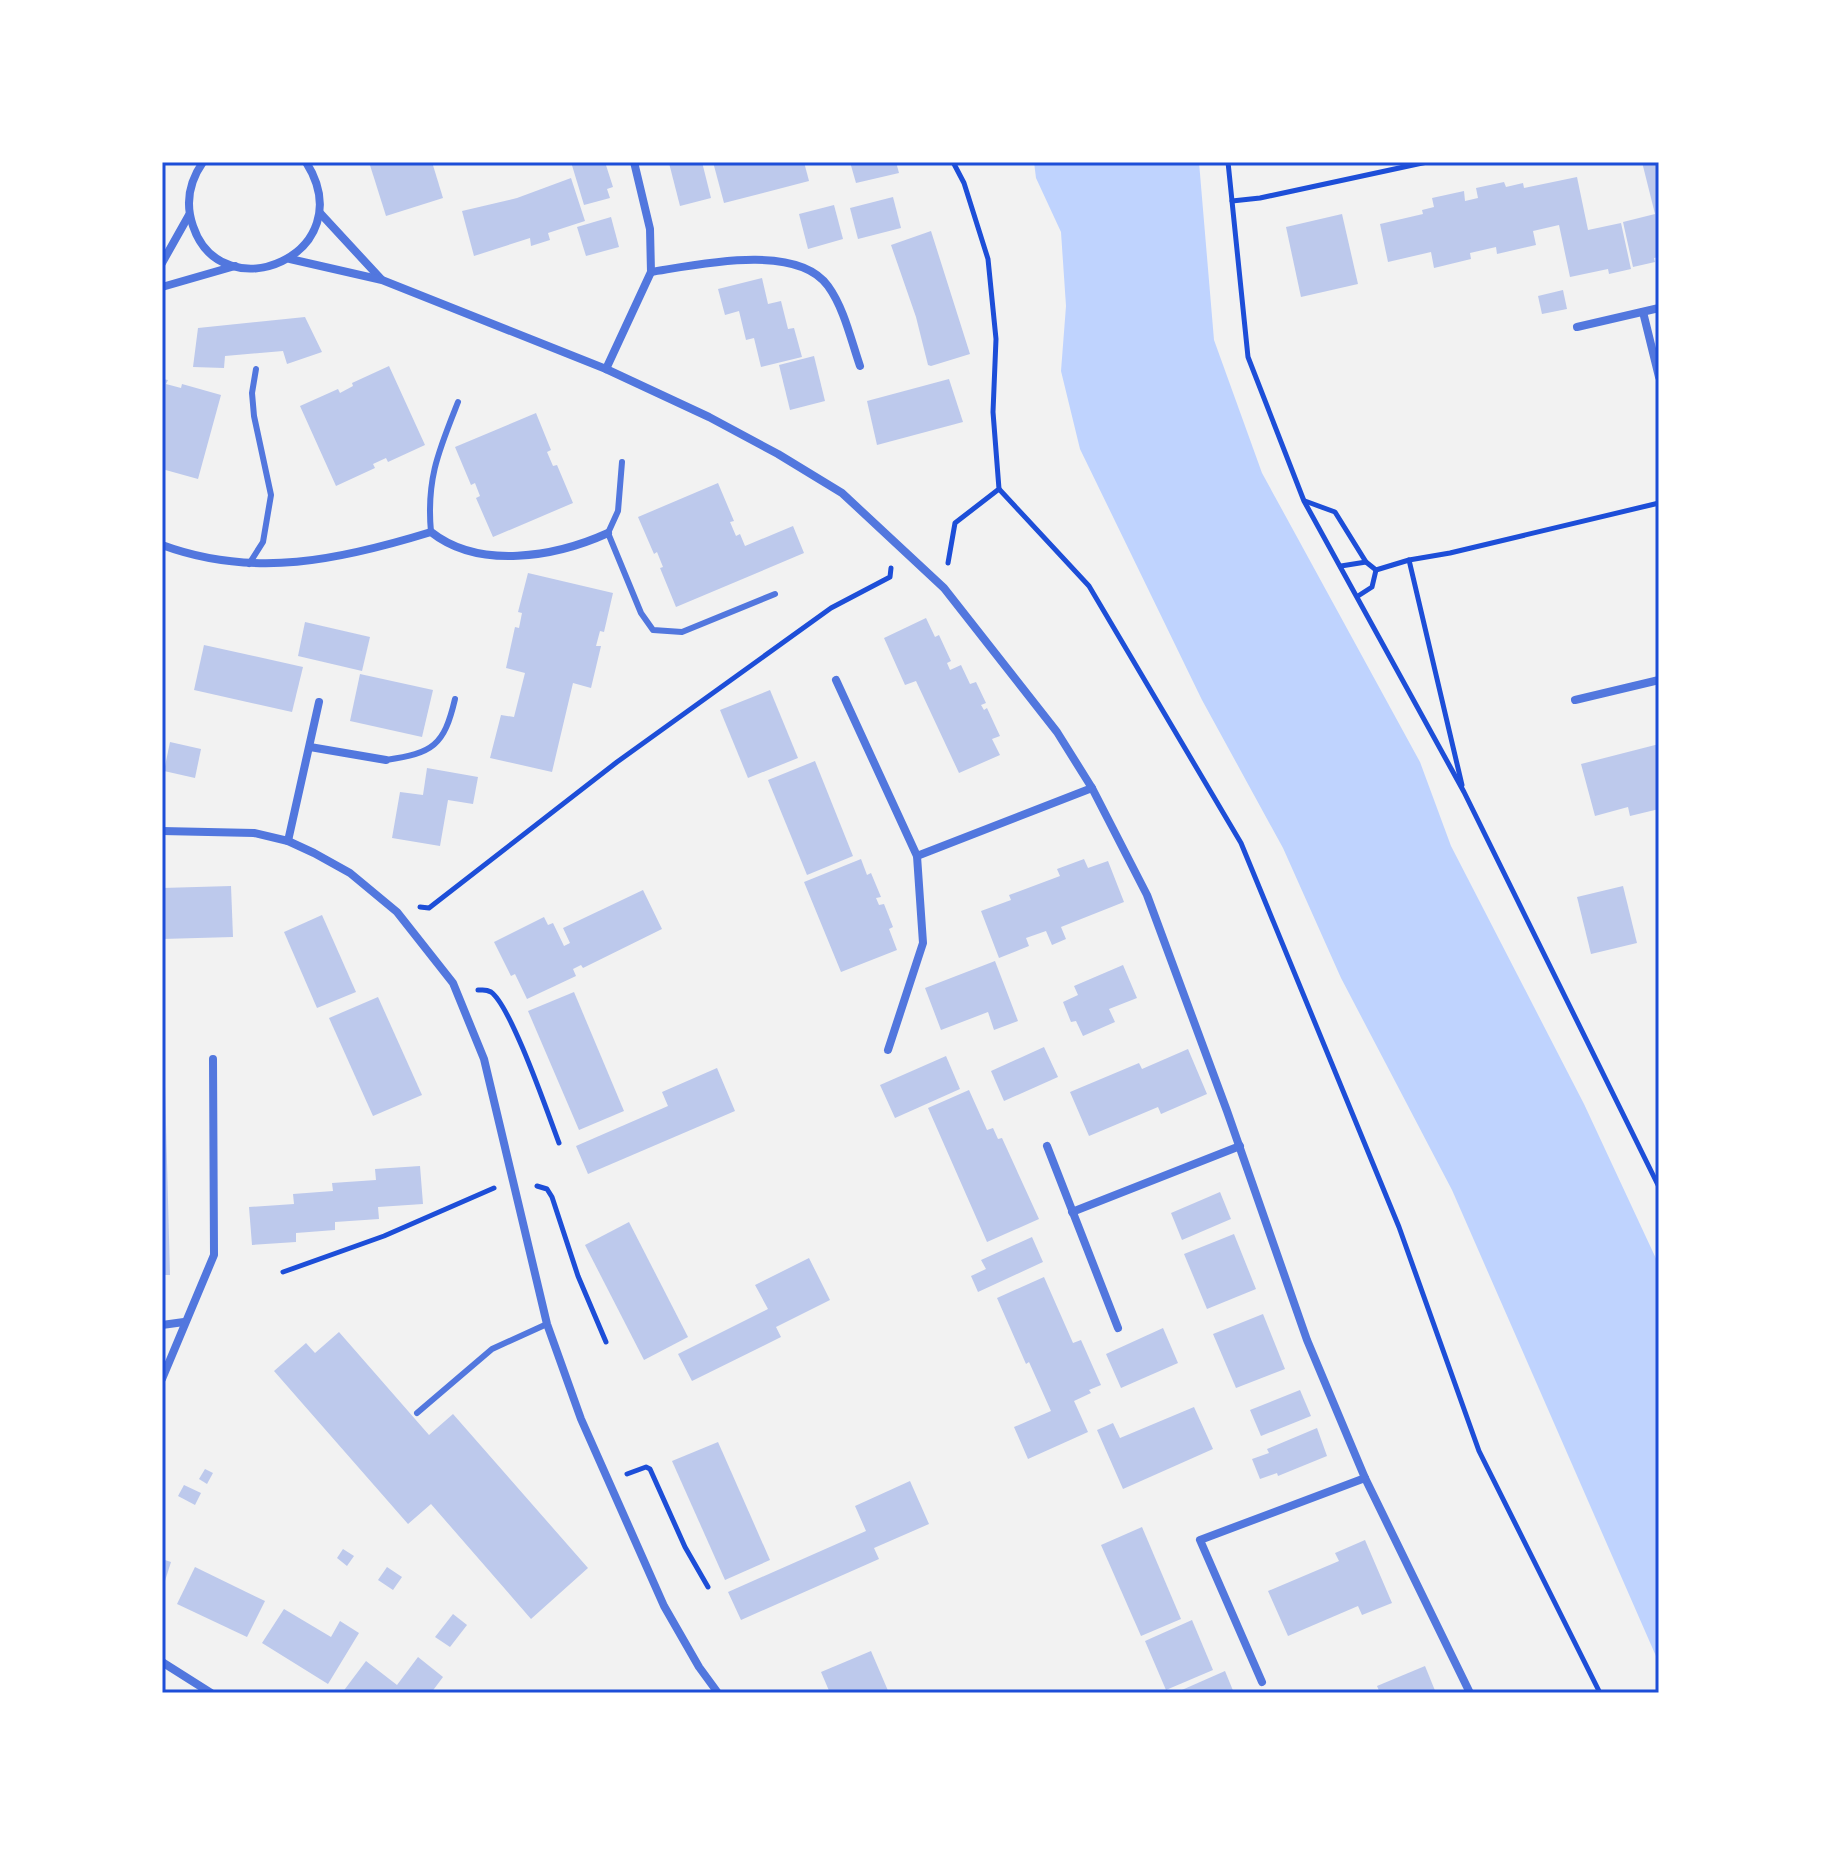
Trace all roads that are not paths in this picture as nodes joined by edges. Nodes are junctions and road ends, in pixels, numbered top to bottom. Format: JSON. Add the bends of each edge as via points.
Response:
{"nodes":[{"id":1,"x":203,"y":162,"type":"edge"},
{"id":2,"x":306,"y":162,"type":"edge"},
{"id":3,"x":634,"y":162,"type":"edge"},
{"id":4,"x":320,"y":213,"type":"junction"},
{"id":5,"x":189,"y":215,"type":"junction"},
{"id":6,"x":290,"y":259,"type":"junction"},
{"id":7,"x":162,"y":263,"type":"edge"},
{"id":8,"x":236,"y":266,"type":"junction"},
{"id":9,"x":651,"y":272,"type":"junction"},
{"id":10,"x":382,"y":280,"type":"junction"},
{"id":11,"x":162,"y":287,"type":"edge"},
{"id":12,"x":1659,"y":308,"type":"edge"},
{"id":13,"x":1643,"y":312,"type":"junction"},
{"id":14,"x":1577,"y":327,"type":"dead end"},
{"id":15,"x":860,"y":366,"type":"dead end"},
{"id":16,"x":256,"y":369,"type":"dead end"},
{"id":17,"x":606,"y":369,"type":"junction"},
{"id":18,"x":1659,"y":377,"type":"edge"},
{"id":19,"x":458,"y":402,"type":"dead end"},
{"id":20,"x":622,"y":462,"type":"dead end"},
{"id":21,"x":431,"y":532,"type":"junction"},
{"id":22,"x":608,"y":533,"type":"junction"},
{"id":23,"x":162,"y":545,"type":"edge"},
{"id":24,"x":249,"y":564,"type":"junction"},
{"id":25,"x":775,"y":594,"type":"dead end"},
{"id":26,"x":836,"y":680,"type":"dead end"},
{"id":27,"x":1659,"y":680,"type":"edge"},
{"id":28,"x":455,"y":699,"type":"dead end"},
{"id":29,"x":1575,"y":700,"type":"dead end"},
{"id":30,"x":319,"y":702,"type":"dead end"},
{"id":31,"x":310,"y":747,"type":"junction"},
{"id":32,"x":386,"y":760,"type":"joint"},
{"id":33,"x":1092,"y":788,"type":"junction"},
{"id":34,"x":162,"y":831,"type":"edge"},
{"id":35,"x":288,"y":841,"type":"junction"},
{"id":36,"x":917,"y":856,"type":"junction"},
{"id":37,"x":888,"y":1050,"type":"dead end"},
{"id":38,"x":213,"y":1059,"type":"dead end"},
{"id":39,"x":1047,"y":1146,"type":"dead end"},
{"id":40,"x":1240,"y":1146,"type":"junction"},
{"id":41,"x":1072,"y":1212,"type":"junction"},
{"id":42,"x":184,"y":1322,"type":"junction"},
{"id":43,"x":547,"y":1324,"type":"junction"},
{"id":44,"x":162,"y":1325,"type":"edge"},
{"id":45,"x":1118,"y":1328,"type":"dead end"},
{"id":46,"x":162,"y":1379,"type":"edge"},
{"id":47,"x":417,"y":1413,"type":"dead end"},
{"id":48,"x":1365,"y":1478,"type":"junction"},
{"id":49,"x":162,"y":1662,"type":"edge"},
{"id":50,"x":1262,"y":1682,"type":"dead end"},
{"id":51,"x":211,"y":1693,"type":"edge"},
{"id":52,"x":718,"y":1693,"type":"edge"},
{"id":53,"x":1470,"y":1693,"type":"edge"}],
"edges":[{"from":1,"to":5,"type":"street","via":[[188,195]]},
{"from":2,"to":4,"type":"street","via":[[320,194]]},
{"from":3,"to":9,"type":"street","via":[[650,229]]},
{"from":4,"to":6,"type":"street","via":[[315,231]]},
{"from":4,"to":10,"type":"street"},
{"from":5,"to":7,"type":"street"},
{"from":5,"to":8,"type":"street","via":[[205,247]]},
{"from":6,"to":8,"type":"street","via":[[254,269]]},
{"from":6,"to":10,"type":"street"},
{"from":8,"to":11,"type":"street"},
{"from":9,"to":15,"type":"street","via":[[718,261],[800,266],[827,284]]},
{"from":9,"to":17,"type":"street"},
{"from":10,"to":17,"type":"street"},
{"from":12,"to":13,"type":"street"},
{"from":13,"to":14,"type":"street"},
{"from":13,"to":18,"type":"street"},
{"from":16,"to":24,"type":"lane","via":[[254,416],[271,495],[263,542]]},
{"from":17,"to":33,"type":"street","via":[[709,417],[842,493],[944,588],[1057,732]]},
{"from":19,"to":21,"type":"lane","via":[[431,477]]},
{"from":20,"to":22,"type":"lane","via":[[618,511]]},
{"from":21,"to":22,"type":"street","via":[[469,553],[499,556],[567,548]]},
{"from":21,"to":24,"type":"street","via":[[370,551],[303,563]]},
{"from":22,"to":25,"type":"lane","via":[[653,630],[682,632]]},
{"from":23,"to":24,"type":"street"},
{"from":26,"to":36,"type":"street"},
{"from":27,"to":29,"type":"street"},
{"from":28,"to":32,"type":"lane","via":[[442,739],[410,756]]},
{"from":30,"to":31,"type":"street"},
{"from":31,"to":32,"type":"street"},
{"from":31,"to":35,"type":"street"},
{"from":33,"to":36,"type":"street"},
{"from":33,"to":40,"type":"street","via":[[1147,895]]},
{"from":34,"to":35,"type":"street","via":[[254,833]]},
{"from":35,"to":43,"type":"street","via":[[350,873],[397,912],[453,983],[484,1059]]},
{"from":36,"to":37,"type":"street","via":[[923,943]]},
{"from":38,"to":42,"type":"street","via":[[214,1255]]},
{"from":39,"to":41,"type":"street"},
{"from":40,"to":41,"type":"street"},
{"from":40,"to":48,"type":"street","via":[[1307,1340]]},
{"from":41,"to":45,"type":"street"},
{"from":42,"to":44,"type":"street"},
{"from":42,"to":46,"type":"street"},
{"from":43,"to":47,"type":"lane","via":[[492,1349]]},
{"from":43,"to":52,"type":"street","via":[[581,1419],[664,1606]]},
{"from":48,"to":50,"type":"street","via":[[1200,1540]]},
{"from":48,"to":53,"type":"street"},
{"from":49,"to":51,"type":"street"}]}
